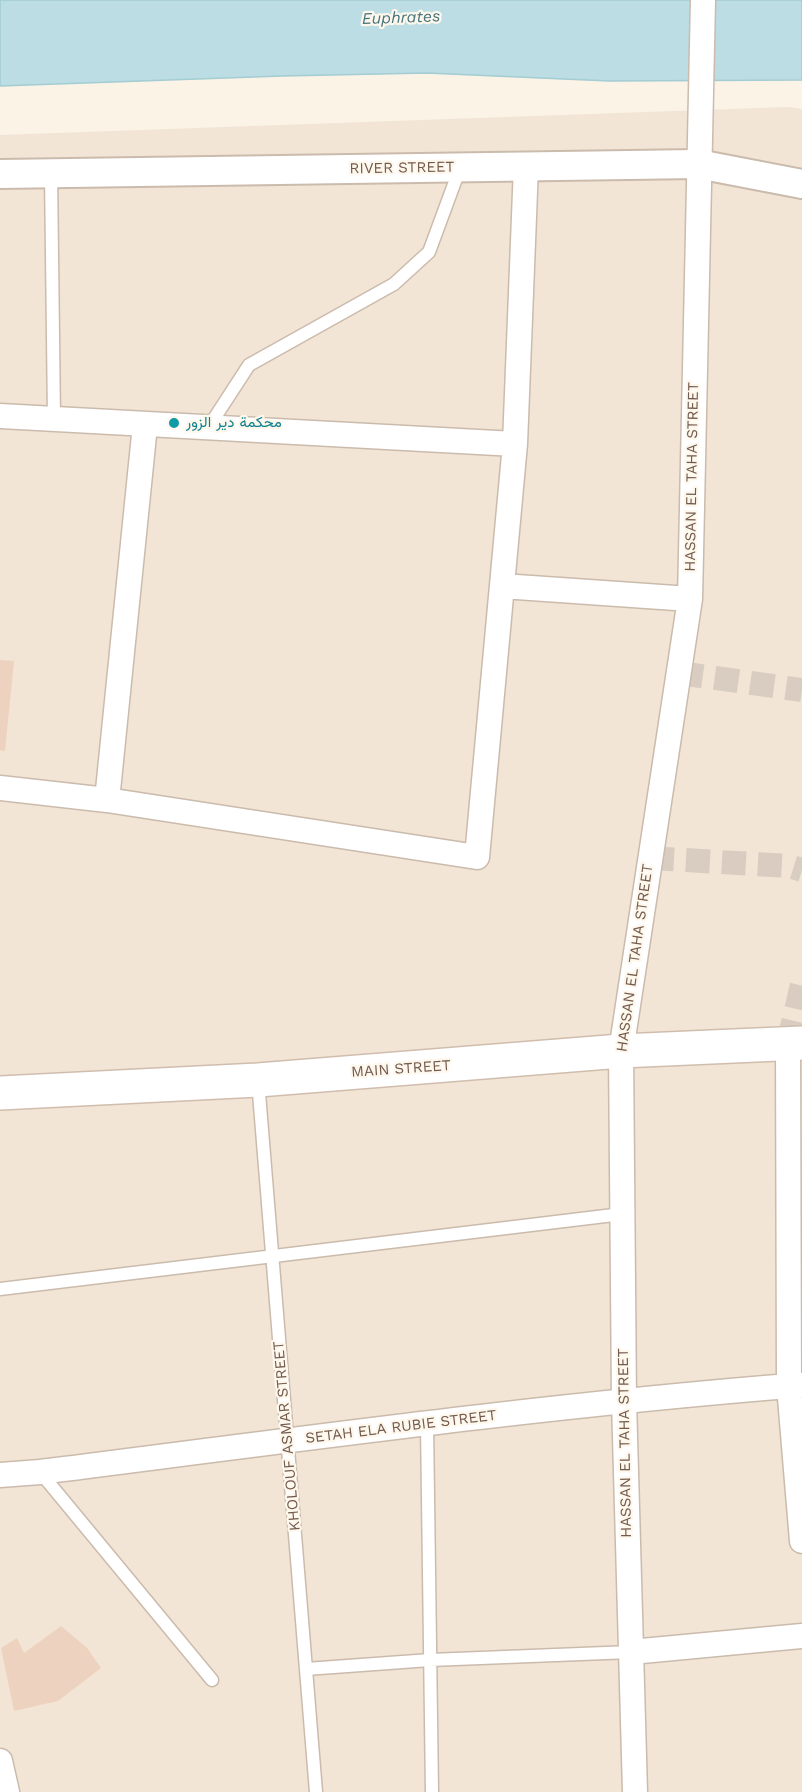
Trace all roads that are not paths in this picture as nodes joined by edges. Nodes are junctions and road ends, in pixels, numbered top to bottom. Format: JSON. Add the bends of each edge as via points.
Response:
{"nodes":[{"id":1,"x":704,"y":0,"type":"edge"},
{"id":2,"x":699,"y":164,"type":"junction"},
{"id":3,"x":526,"y":166,"type":"junction"},
{"id":4,"x":461,"y":167,"type":"junction"},
{"id":5,"x":51,"y":173,"type":"junction"},
{"id":6,"x":0,"y":174,"type":"edge"},
{"id":7,"x":802,"y":184,"type":"edge"},
{"id":8,"x":0,"y":416,"type":"edge"},
{"id":9,"x":54,"y":419,"type":"junction"},
{"id":10,"x":145,"y":425,"type":"junction"},
{"id":11,"x":208,"y":428,"type":"junction"},
{"id":12,"x":515,"y":444,"type":"junction"},
{"id":13,"x":502,"y":586,"type":"junction"},
{"id":14,"x":690,"y":599,"type":"junction"},
{"id":15,"x":0,"y":788,"type":"edge"},
{"id":16,"x":106,"y":800,"type":"junction"},
{"id":17,"x":795,"y":1043,"type":"edge"},
{"id":18,"x":621,"y":1052,"type":"junction"},
{"id":19,"x":258,"y":1080,"type":"junction"},
{"id":20,"x":0,"y":1094,"type":"edge"},
{"id":21,"x":622,"y":1214,"type":"junction"},
{"id":22,"x":272,"y":1257,"type":"junction"},
{"id":23,"x":0,"y":1290,"type":"edge"},
{"id":24,"x":796,"y":1385,"type":"edge"},
{"id":25,"x":624,"y":1401,"type":"junction"},
{"id":26,"x":427,"y":1424,"type":"junction"},
{"id":27,"x":288,"y":1441,"type":"junction"},
{"id":28,"x":40,"y":1472,"type":"junction"},
{"id":29,"x":0,"y":1475,"type":"edge"},
{"id":30,"x":802,"y":1541,"type":"edge"},
{"id":31,"x":802,"y":1636,"type":"edge"},
{"id":32,"x":631,"y":1652,"type":"junction"},
{"id":33,"x":430,"y":1660,"type":"junction"},
{"id":34,"x":306,"y":1669,"type":"junction"},
{"id":35,"x":212,"y":1680,"type":"dead end"},
{"id":36,"x":0,"y":1761,"type":"edge"},
{"id":37,"x":7,"y":1792,"type":"edge"},
{"id":38,"x":316,"y":1792,"type":"edge"},
{"id":39,"x":432,"y":1792,"type":"edge"},
{"id":40,"x":635,"y":1792,"type":"edge"}],
"edges":[{"from":1,"to":2,"type":"street","name":"HASSAN EL TAHA STREET"},
{"from":2,"to":3,"type":"street","name":"RIVER STREET"},
{"from":2,"to":7,"type":"street","name":"RIVER STREET"},
{"from":2,"to":14,"type":"street","name":"HASSAN EL TAHA STREET"},
{"from":3,"to":4,"type":"street","name":"RIVER STREET"},
{"from":3,"to":12,"type":"street"},
{"from":4,"to":5,"type":"street","name":"RIVER STREET"},
{"from":4,"to":11,"type":"lane","via":[[429,252],[394,284],[249,365]]},
{"from":5,"to":6,"type":"street","name":"RIVER STREET"},
{"from":5,"to":9,"type":"lane"},
{"from":8,"to":9,"type":"street"},
{"from":9,"to":10,"type":"street"},
{"from":10,"to":11,"type":"street"},
{"from":10,"to":16,"type":"street"},
{"from":11,"to":12,"type":"street"},
{"from":12,"to":13,"type":"street"},
{"from":13,"to":14,"type":"street"},
{"from":13,"to":16,"type":"street","via":[[477,857]]},
{"from":14,"to":18,"type":"street","name":"HASSAN EL TAHA STREET"},
{"from":15,"to":16,"type":"street"},
{"from":17,"to":18,"type":"main road","name":"MAIN STREET"},
{"from":17,"to":24,"type":"street"},
{"from":18,"to":19,"type":"main road","name":"MAIN STREET"},
{"from":18,"to":21,"type":"street","name":"HASSAN EL TAHA STREET"},
{"from":19,"to":20,"type":"main road","name":"MAIN STREET"},
{"from":19,"to":22,"type":"lane","name":"KHOLOUF ASMAR STREET"},
{"from":21,"to":22,"type":"lane"},
{"from":21,"to":25,"type":"street","name":"HASSAN EL TAHA STREET"},
{"from":22,"to":23,"type":"lane"},
{"from":22,"to":27,"type":"lane","name":"KHOLOUF ASMAR STREET"},
{"from":24,"to":25,"type":"street","name":"SETAH ELA RUBIE STREET"},
{"from":24,"to":30,"type":"street"},
{"from":25,"to":26,"type":"street","name":"SETAH ELA RUBIE STREET"},
{"from":25,"to":32,"type":"street","name":"HASSAN EL TAHA STREET"},
{"from":26,"to":27,"type":"street","name":"SETAH ELA RUBIE STREET"},
{"from":26,"to":33,"type":"lane"},
{"from":27,"to":28,"type":"street","name":"SETAH ELA RUBIE STREET"},
{"from":27,"to":34,"type":"lane","name":"KHOLOUF ASMAR STREET"},
{"from":28,"to":29,"type":"street","name":"SETAH ELA RUBIE STREET"},
{"from":28,"to":35,"type":"lane"},
{"from":31,"to":32,"type":"street"},
{"from":32,"to":33,"type":"lane"},
{"from":32,"to":40,"type":"street","name":"HASSAN EL TAHA STREET"},
{"from":33,"to":34,"type":"lane"},
{"from":33,"to":39,"type":"lane"},
{"from":34,"to":38,"type":"lane","name":"KHOLOUF ASMAR STREET"},
{"from":36,"to":37,"type":"street"}]}
